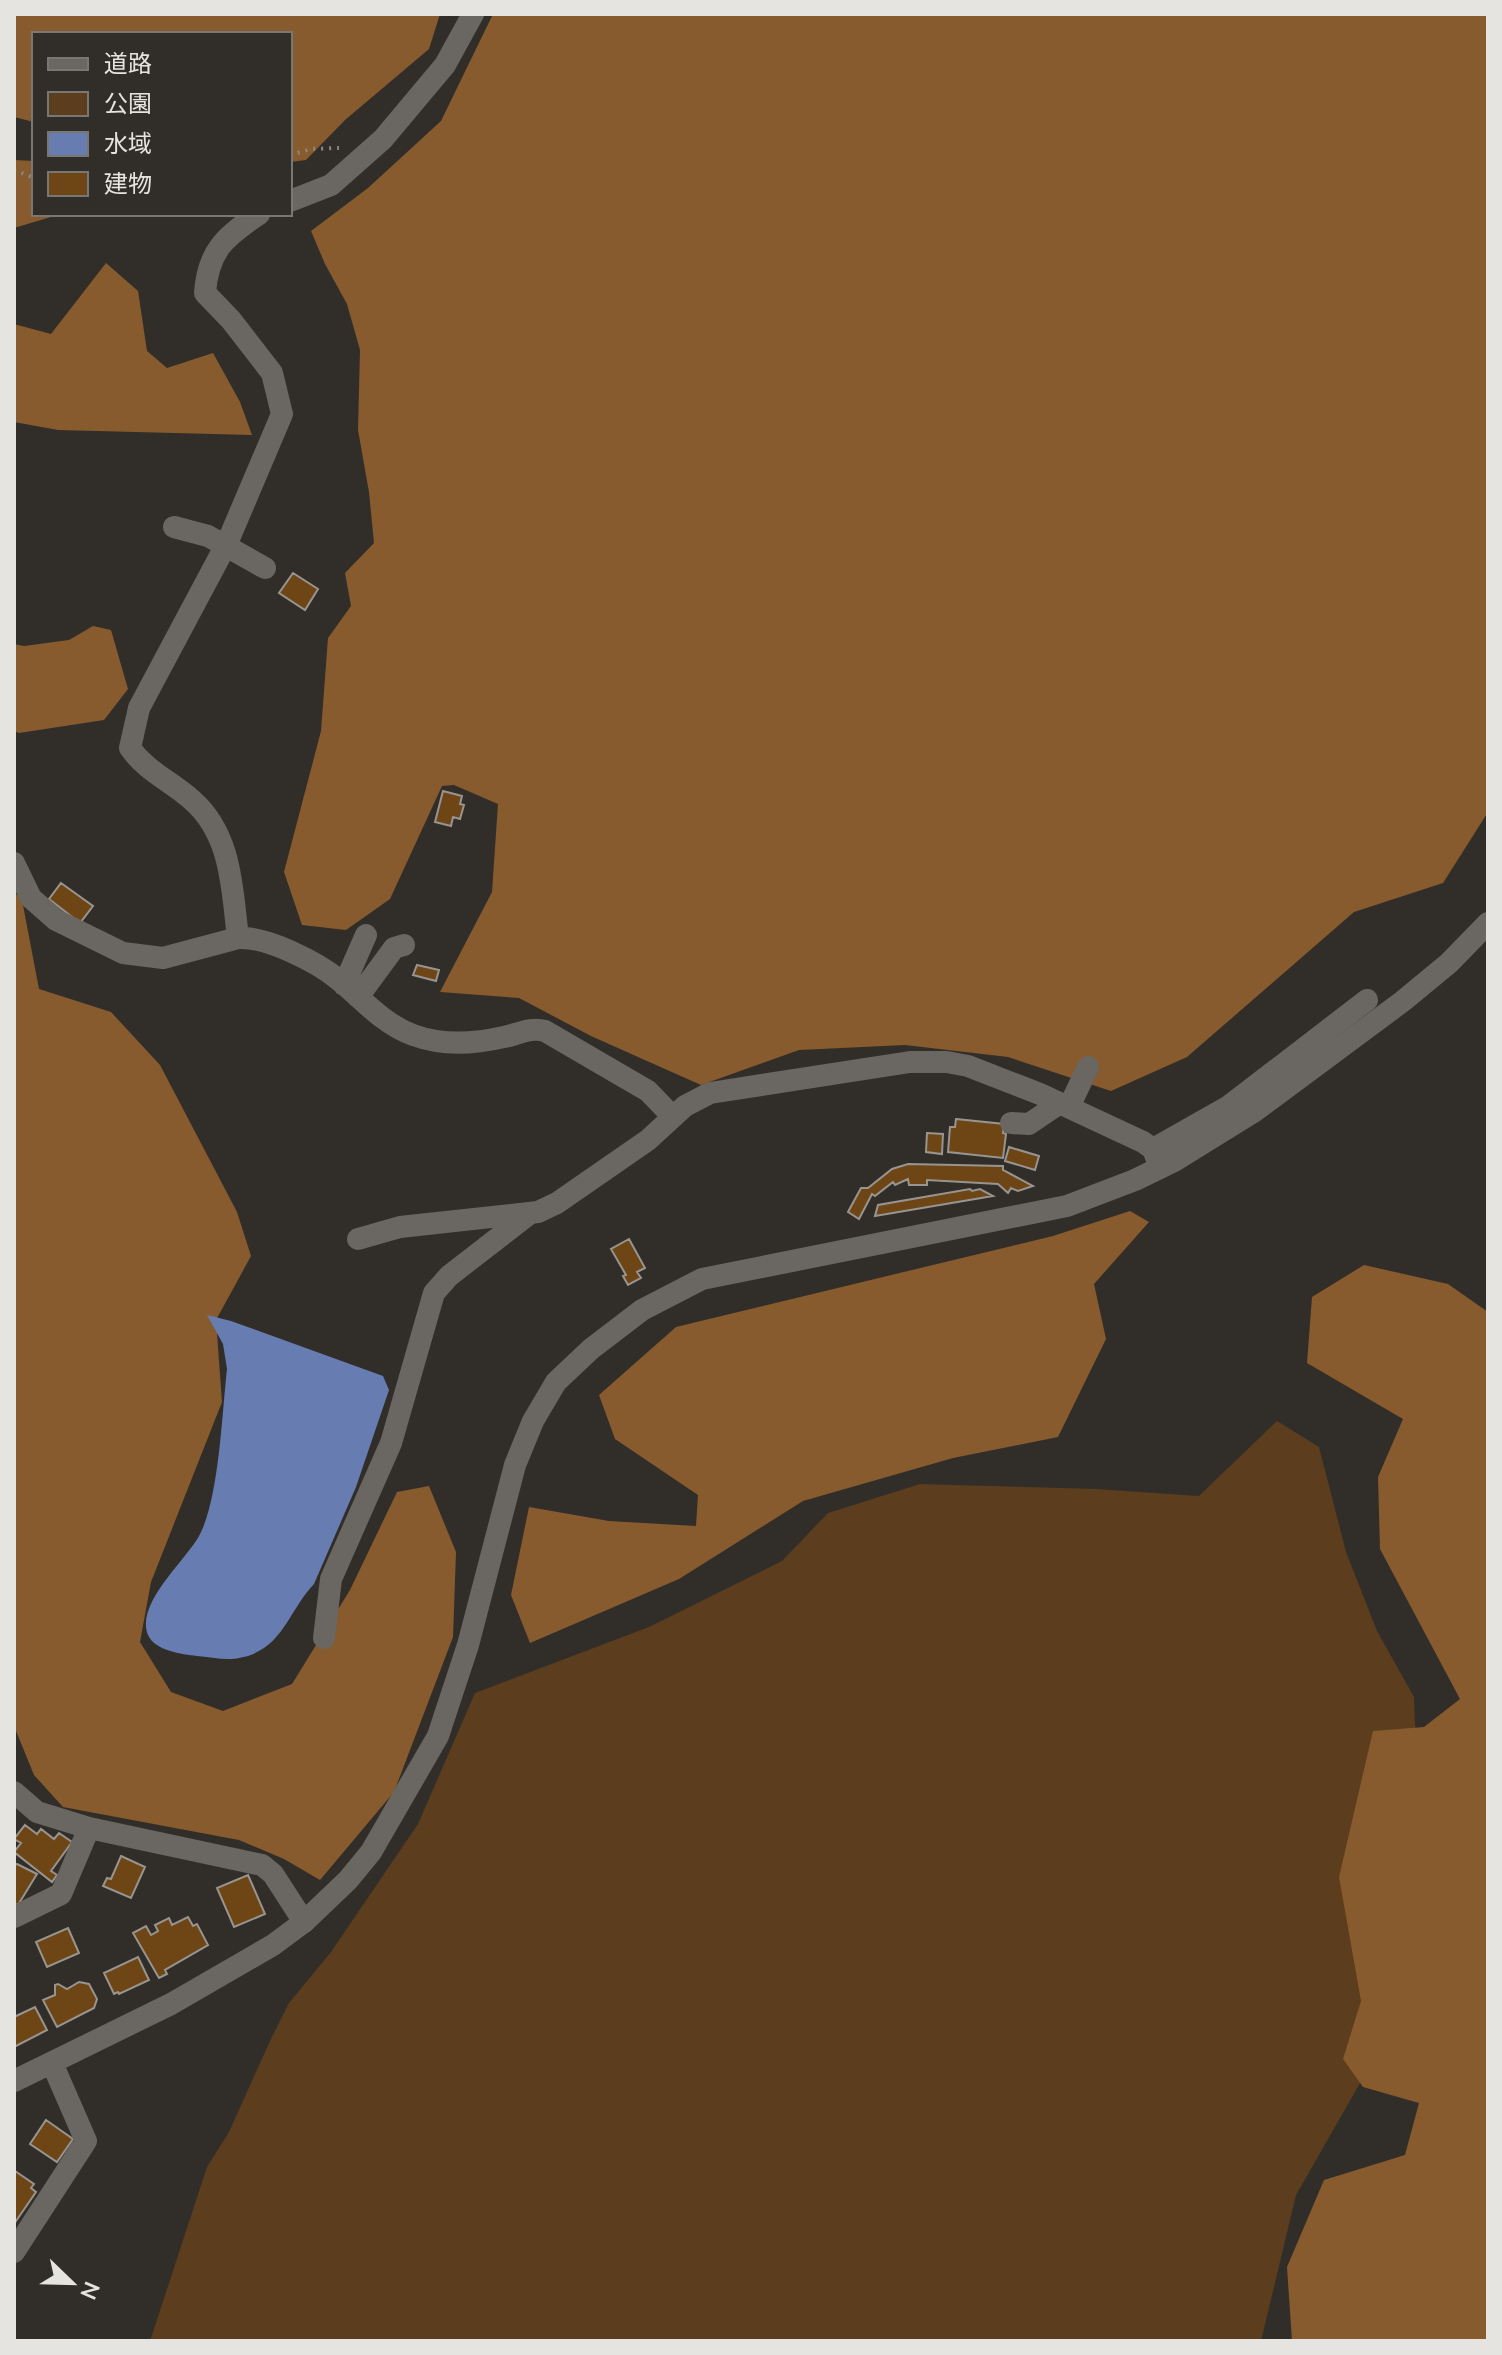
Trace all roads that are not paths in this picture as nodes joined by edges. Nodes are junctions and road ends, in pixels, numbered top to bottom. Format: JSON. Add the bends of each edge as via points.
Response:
{"nodes":[{"id":1,"x":473,"y":14,"type":"edge"},
{"id":2,"x":292,"y":200,"type":"edge"},
{"id":3,"x":256,"y":216,"type":"edge"},
{"id":4,"x":174,"y":527,"type":"dead end"},
{"id":5,"x":226,"y":544,"type":"junction"},
{"id":6,"x":265,"y":568,"type":"dead end"},
{"id":7,"x":14,"y":863,"type":"edge"},
{"id":8,"x":1488,"y":923,"type":"edge"},
{"id":9,"x":366,"y":935,"type":"dead end"},
{"id":10,"x":238,"y":938,"type":"junction"},
{"id":11,"x":404,"y":945,"type":"dead end"},
{"id":12,"x":351,"y":991,"type":"junction"},
{"id":13,"x":1367,"y":1000,"type":"dead end"},
{"id":14,"x":1088,"y":1067,"type":"dead end"},
{"id":15,"x":1064,"y":1105,"type":"junction"},
{"id":16,"x":673,"y":1117,"type":"junction"},
{"id":17,"x":1011,"y":1123,"type":"dead end"},
{"id":18,"x":1156,"y":1158,"type":"junction"},
{"id":19,"x":529,"y":1214,"type":"junction"},
{"id":20,"x":358,"y":1239,"type":"dead end"},
{"id":21,"x":324,"y":1638,"type":"dead end"},
{"id":22,"x":14,"y":1792,"type":"edge"},
{"id":23,"x":89,"y":1828,"type":"junction"},
{"id":24,"x":14,"y":1917,"type":"edge"},
{"id":25,"x":304,"y":1922,"type":"junction"},
{"id":26,"x":52,"y":2063,"type":"junction"},
{"id":27,"x":14,"y":2081,"type":"edge"},
{"id":28,"x":14,"y":2252,"type":"edge"}],
"edges":[{"from":1,"to":2,"type":"street","via":[[445,65],[383,139],[331,185]]},
{"from":3,"to":5,"type":"street","via":[[227,235],[207,271],[205,293],[272,373],[282,414]]},
{"from":4,"to":5,"type":"street"},
{"from":5,"to":6,"type":"street"},
{"from":5,"to":10,"type":"street","via":[[139,708],[130,748],[140,763],[193,800],[214,827],[229,859]]},
{"from":7,"to":10,"type":"street","via":[[31,898],[56,920],[123,953],[163,958]]},
{"from":8,"to":18,"type":"street","via":[[1403,1001],[1255,1111]]},
{"from":9,"to":12,"type":"street"},
{"from":10,"to":12,"type":"street","via":[[274,943]]},
{"from":11,"to":12,"type":"street","via":[[394,948]]},
{"from":12,"to":16,"type":"street","via":[[391,1024],[443,1042],[473,1043],[534,1028],[545,1031],[648,1091]]},
{"from":13,"to":18,"type":"street"},
{"from":14,"to":15,"type":"street"},
{"from":15,"to":16,"type":"street","via":[[968,1066],[910,1062],[710,1093]]},
{"from":15,"to":17,"type":"street","via":[[1029,1124]]},
{"from":15,"to":18,"type":"street","via":[[1131,1136]]},
{"from":16,"to":19,"type":"street","via":[[557,1203]]},
{"from":18,"to":25,"type":"street","via":[[1067,1206],[702,1279],[642,1310],[591,1349],[556,1382],[515,1465],[438,1736],[371,1852]]},
{"from":19,"to":20,"type":"street","via":[[400,1227]]},
{"from":19,"to":21,"type":"street","via":[[434,1293],[391,1443],[331,1579]]},
{"from":22,"to":23,"type":"street","via":[[37,1812]]},
{"from":23,"to":24,"type":"street","via":[[61,1894]]},
{"from":23,"to":25,"type":"street","via":[[262,1865]]},
{"from":25,"to":26,"type":"street","via":[[171,2004]]},
{"from":26,"to":27,"type":"street"},
{"from":26,"to":28,"type":"street","via":[[86,2141]]}]}
